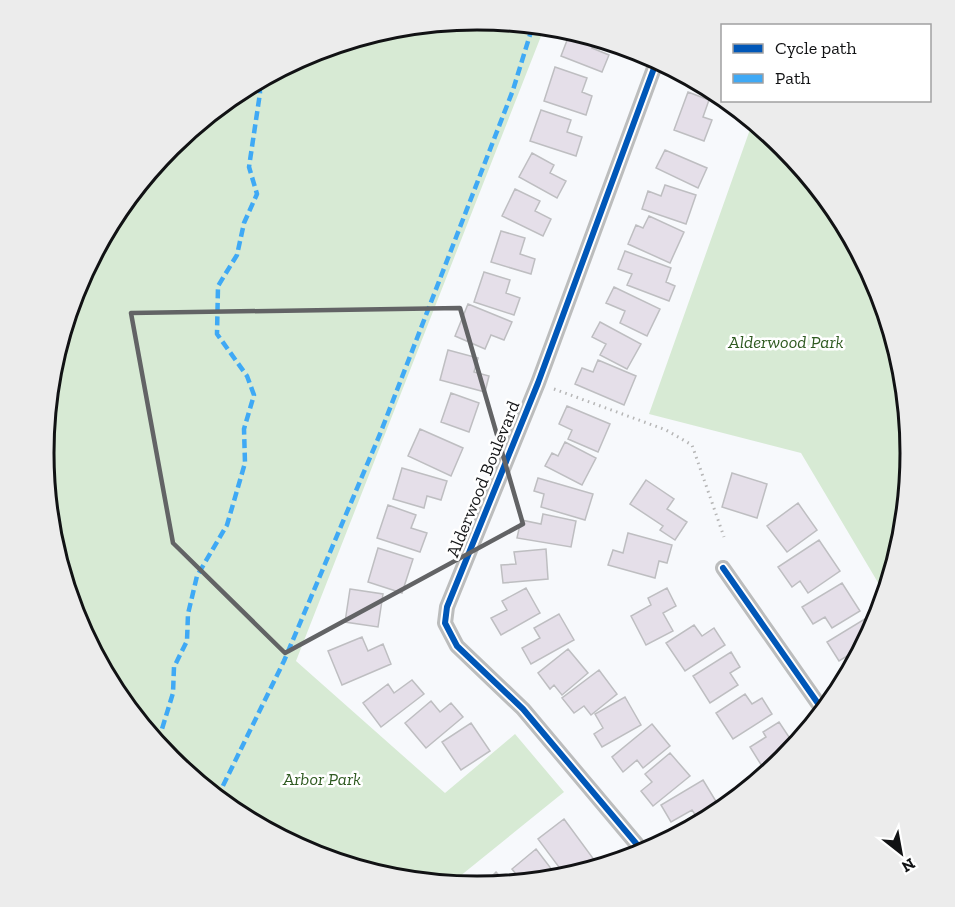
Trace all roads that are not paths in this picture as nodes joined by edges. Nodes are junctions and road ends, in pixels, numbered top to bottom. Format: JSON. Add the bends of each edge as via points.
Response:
{"nodes":[{"id":1,"x":654,"y":69,"type":"edge"},
{"id":2,"x":723,"y":568,"type":"dead end"},
{"id":3,"x":818,"y":704,"type":"edge"},
{"id":4,"x":638,"y":846,"type":"edge"}],
"edges":[{"from":1,"to":4,"type":"street","name":"Alderwood Boulevard","via":[[538,383],[447,607],[445,623],[457,646],[523,709]]},
{"from":2,"to":3,"type":"street"}]}
